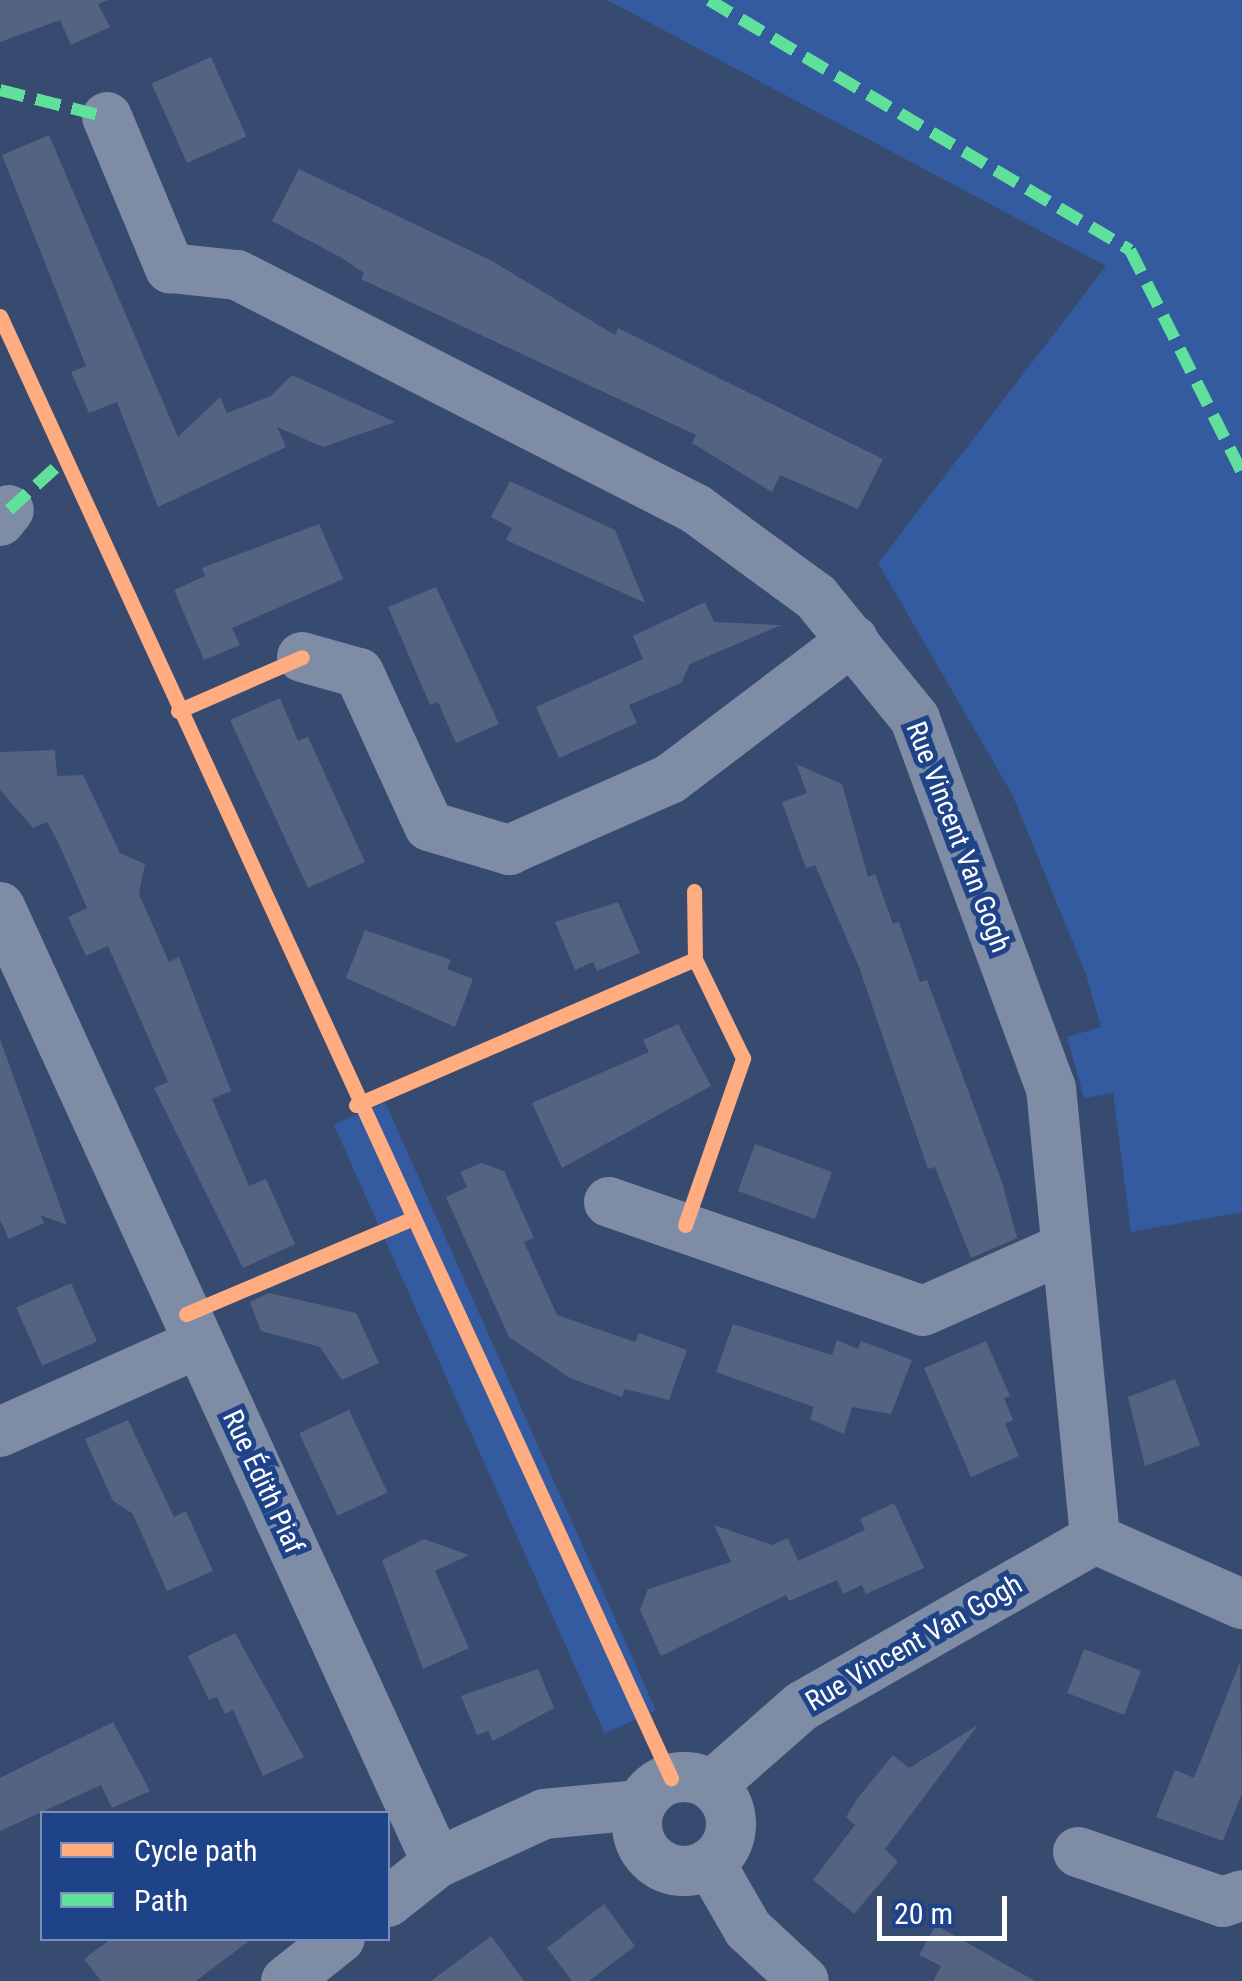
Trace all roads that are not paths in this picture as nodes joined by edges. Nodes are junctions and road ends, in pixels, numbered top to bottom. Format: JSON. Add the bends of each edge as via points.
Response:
{"nodes":[{"id":1,"x":107,"y":117,"type":"dead end"},
{"id":2,"x":854,"y":640,"type":"junction"},
{"id":3,"x":302,"y":656,"type":"dead end"},
{"id":4,"x":0,"y":907,"type":"edge"},
{"id":5,"x":610,"y":1202,"type":"dead end"},
{"id":6,"x":1064,"y":1248,"type":"junction"},
{"id":7,"x":199,"y":1343,"type":"junction"},
{"id":8,"x":0,"y":1432,"type":"edge"},
{"id":9,"x":1095,"y":1539,"type":"junction"},
{"id":10,"x":1242,"y":1604,"type":"edge"},
{"id":11,"x":712,"y":1786,"type":"junction"},
{"id":12,"x":640,"y":1806,"type":"junction"},
{"id":13,"x":1078,"y":1852,"type":"dead end"},
{"id":14,"x":437,"y":1863,"type":"junction"},
{"id":15,"x":710,"y":1863,"type":"junction"},
{"id":16,"x":1242,"y":1895,"type":"edge"},
{"id":17,"x":390,"y":1900,"type":"edge"},
{"id":18,"x":336,"y":1941,"type":"edge"},
{"id":19,"x":286,"y":1981,"type":"edge"},
{"id":20,"x":804,"y":1981,"type":"edge"}],
"edges":[{"from":1,"to":2,"type":"street","name":"Rue Vincent Van Gogh","via":[[170,268],[236,275],[696,509],[816,597]]},
{"from":2,"to":3,"type":"street","via":[[670,779],[508,850],[429,826],[359,673]]},
{"from":2,"to":6,"type":"street","name":"Rue Vincent Van Gogh","via":[[915,719],[1051,1088]]},
{"from":4,"to":7,"type":"street","name":"Rue Édith Piaf"},
{"from":5,"to":6,"type":"street","via":[[923,1311]]},
{"from":6,"to":9,"type":"street","name":"Rue Vincent Van Gogh"},
{"from":7,"to":8,"type":"street"},
{"from":7,"to":14,"type":"street","name":"Rue Édith Piaf"},
{"from":9,"to":10,"type":"street"},
{"from":9,"to":11,"type":"street","name":"Rue Vincent Van Gogh","via":[[802,1706]]},
{"from":11,"to":12,"type":"street","via":[[671,1778]]},
{"from":11,"to":15,"type":"street","via":[[724,1799],[731,1834]]},
{"from":12,"to":14,"type":"street","via":[[544,1814]]},
{"from":12,"to":15,"type":"street","via":[[638,1835],[654,1860],[682,1871]]},
{"from":13,"to":16,"type":"street","via":[[1222,1902]]},
{"from":14,"to":17,"type":"street"},
{"from":15,"to":20,"type":"street","via":[[748,1929]]},
{"from":18,"to":19,"type":"street"}]}
